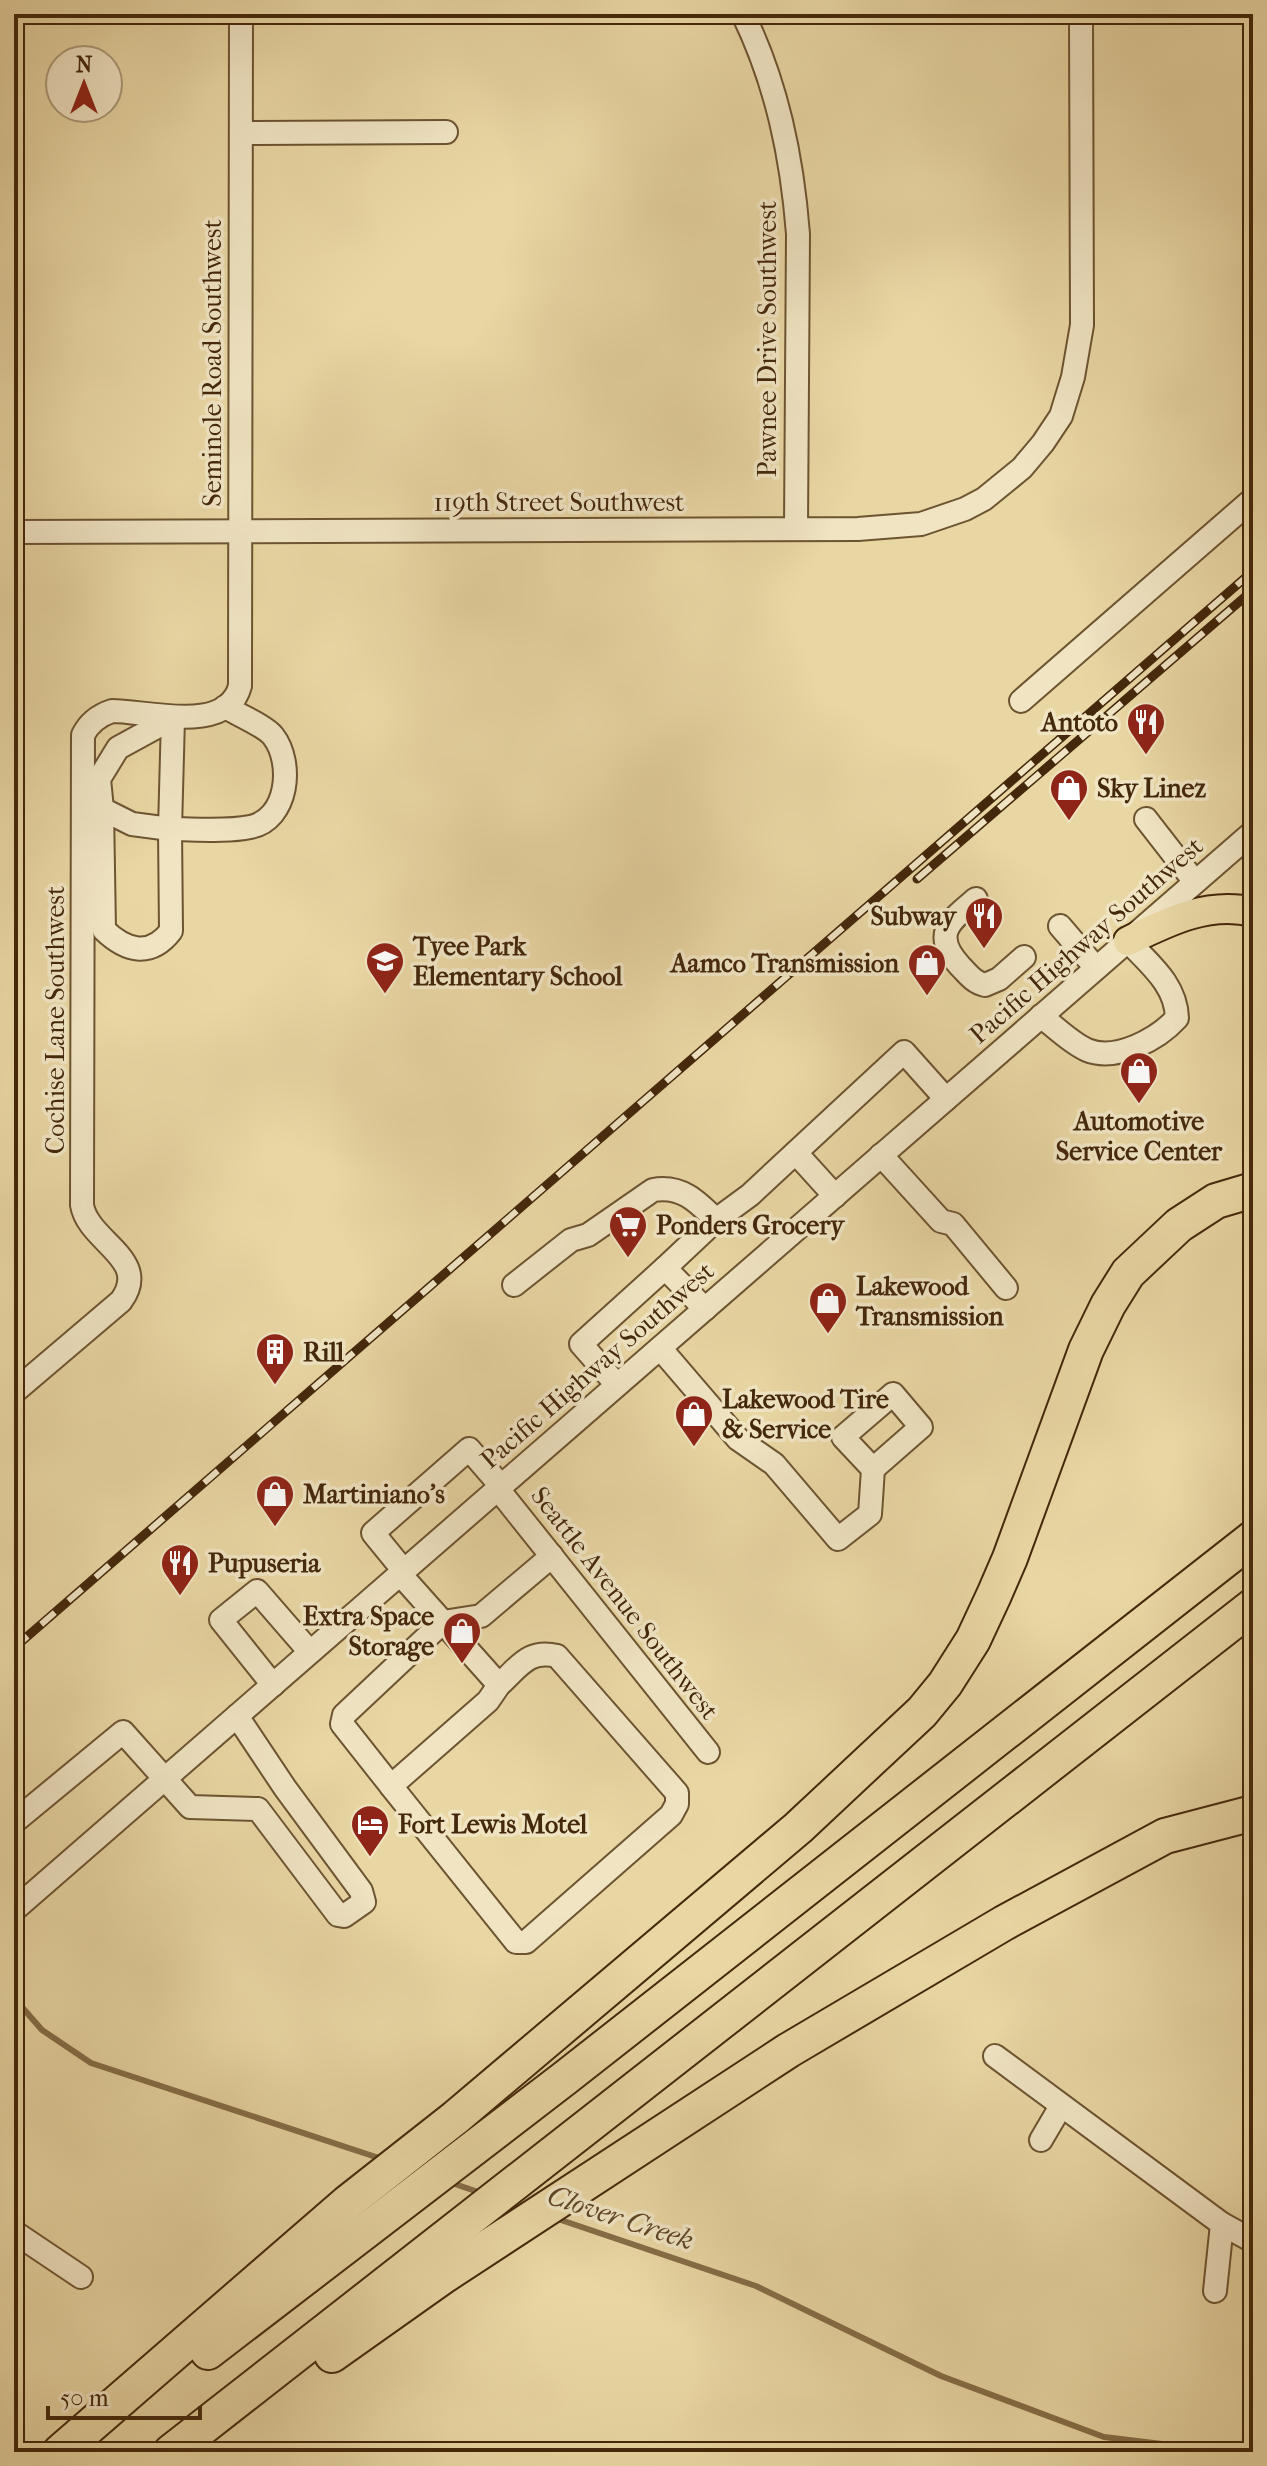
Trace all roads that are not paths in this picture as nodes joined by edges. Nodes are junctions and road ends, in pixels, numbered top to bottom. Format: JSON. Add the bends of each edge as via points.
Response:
{"nodes":[{"id":1,"x":241,"y":14,"type":"edge"},
{"id":2,"x":743,"y":14,"type":"edge"},
{"id":3,"x":1081,"y":14,"type":"edge"},
{"id":4,"x":446,"y":132,"type":"dead end"},
{"id":5,"x":242,"y":133,"type":"junction"},
{"id":6,"x":1253,"y":499,"type":"edge"},
{"id":7,"x":796,"y":528,"type":"junction"},
{"id":8,"x":14,"y":532,"type":"edge"},
{"id":9,"x":240,"y":532,"type":"junction"},
{"id":10,"x":1021,"y":701,"type":"dead end"},
{"id":11,"x":225,"y":707,"type":"junction"},
{"id":12,"x":173,"y":718,"type":"junction"},
{"id":13,"x":102,"y":809,"type":"junction"},
{"id":14,"x":1146,"y":819,"type":"dead end"},
{"id":15,"x":170,"y":829,"type":"junction"},
{"id":16,"x":1253,"y":832,"type":"edge"},
{"id":17,"x":1195,"y":882,"type":"junction"},
{"id":18,"x":976,"y":899,"type":"dead end"},
{"id":19,"x":1253,"y":912,"type":"edge"},
{"id":20,"x":1060,"y":926,"type":"dead end"},
{"id":21,"x":1128,"y":941,"type":"junction"},
{"id":22,"x":1024,"y":957,"type":"dead end"},
{"id":23,"x":1096,"y":968,"type":"junction"},
{"id":24,"x":1041,"y":1016,"type":"junction"},
{"id":25,"x":946,"y":1099,"type":"junction"},
{"id":26,"x":887,"y":1150,"type":"junction"},
{"id":27,"x":796,"y":1153,"type":"junction"},
{"id":28,"x":1253,"y":1190,"type":"edge"},
{"id":29,"x":835,"y":1196,"type":"junction"},
{"id":30,"x":716,"y":1220,"type":"junction"},
{"id":31,"x":665,"y":1268,"type":"junction"},
{"id":32,"x":514,"y":1285,"type":"dead end"},
{"id":33,"x":1006,"y":1288,"type":"dead end"},
{"id":34,"x":705,"y":1309,"type":"junction"},
{"id":35,"x":660,"y":1348,"type":"junction"},
{"id":36,"x":617,"y":1385,"type":"junction"},
{"id":37,"x":14,"y":1392,"type":"edge"},
{"id":38,"x":873,"y":1469,"type":"dead end"},
{"id":39,"x":500,"y":1487,"type":"junction"},
{"id":40,"x":1253,"y":1538,"type":"edge"},
{"id":41,"x":552,"y":1556,"type":"junction"},
{"id":42,"x":402,"y":1572,"type":"junction"},
{"id":43,"x":1253,"y":1606,"type":"edge"},
{"id":44,"x":443,"y":1622,"type":"junction"},
{"id":45,"x":310,"y":1652,"type":"junction"},
{"id":46,"x":273,"y":1685,"type":"junction"},
{"id":47,"x":499,"y":1685,"type":"junction"},
{"id":48,"x":237,"y":1716,"type":"junction"},
{"id":49,"x":708,"y":1752,"type":"dead end"},
{"id":50,"x":164,"y":1779,"type":"junction"},
{"id":51,"x":391,"y":1786,"type":"junction"},
{"id":52,"x":285,"y":1788,"type":"junction"},
{"id":53,"x":258,"y":1809,"type":"junction"},
{"id":54,"x":1253,"y":1813,"type":"edge"},
{"id":55,"x":14,"y":1822,"type":"edge"},
{"id":56,"x":14,"y":1910,"type":"edge"},
{"id":57,"x":995,"y":2056,"type":"dead end"},
{"id":58,"x":1061,"y":2106,"type":"junction"},
{"id":59,"x":1041,"y":2140,"type":"dead end"},
{"id":60,"x":1222,"y":2224,"type":"junction"},
{"id":61,"x":14,"y":2232,"type":"edge"},
{"id":62,"x":1253,"y":2241,"type":"edge"},
{"id":63,"x":81,"y":2277,"type":"dead end"},
{"id":64,"x":1215,"y":2291,"type":"dead end"},
{"id":65,"x":60,"y":2452,"type":"edge"},
{"id":66,"x":77,"y":2452,"type":"edge"},
{"id":67,"x":171,"y":2452,"type":"edge"},
{"id":68,"x":194,"y":2452,"type":"edge"}],
"edges":[{"from":1,"to":5,"type":"street","name":"Seminole Road Southwest"},
{"from":2,"to":7,"type":"street","name":"Pawnee Drive Southwest","via":[[772,84],[795,191]]},
{"from":3,"to":7,"type":"street","name":"119th Street Southwest","via":[[1082,325],[1061,416],[1022,468],[965,509],[899,528]]},
{"from":4,"to":5,"type":"street"},
{"from":5,"to":9,"type":"street","name":"Seminole Road Southwest"},
{"from":6,"to":10,"type":"street"},
{"from":7,"to":9,"type":"street","name":"119th Street Southwest"},
{"from":8,"to":9,"type":"street","name":"119th Street Southwest"},
{"from":9,"to":11,"type":"street","name":"Seminole Road Southwest","via":[[240,686]]},
{"from":11,"to":12,"type":"street","name":"Cochise Lane Southwest"},
{"from":11,"to":15,"type":"street","via":[[272,735],[283,759],[283,794],[274,816],[251,827]]},
{"from":12,"to":13,"type":"street","via":[[118,748],[99,779]]},
{"from":12,"to":15,"type":"street"},
{"from":12,"to":37,"type":"street","name":"Cochise Lane Southwest","via":[[126,711],[104,714],[86,728],[81,743],[82,1205],[89,1223],[123,1260],[130,1284],[121,1301]]},
{"from":13,"to":15,"type":"street","via":[[132,824]]},
{"from":13,"to":15,"type":"street","via":[[104,930],[120,944],[144,949],[162,943],[171,931]]},
{"from":14,"to":17,"type":"street"},
{"from":16,"to":17,"type":"street","name":"Pacific Highway Southwest"},
{"from":17,"to":21,"type":"street","name":"Pacific Highway Southwest"},
{"from":18,"to":22,"type":"street","via":[[948,924],[945,940],[950,955],[973,980],[985,985]]},
{"from":19,"to":21,"type":"main road","via":[[1237,908],[1179,916]]},
{"from":20,"to":23,"type":"street"},
{"from":21,"to":23,"type":"street","name":"Pacific Highway Southwest"},
{"from":21,"to":24,"type":"street","via":[[1172,991],[1177,1018],[1166,1031],[1139,1045],[1095,1053]]},
{"from":23,"to":24,"type":"street","name":"Pacific Highway Southwest"},
{"from":24,"to":25,"type":"street","name":"Pacific Highway Southwest"},
{"from":25,"to":26,"type":"street","name":"Pacific Highway Southwest"},
{"from":25,"to":27,"type":"street","via":[[904,1052]]},
{"from":26,"to":29,"type":"street","name":"Pacific Highway Southwest"},
{"from":26,"to":33,"type":"street","via":[[952,1212],[953,1224]]},
{"from":27,"to":29,"type":"street"},
{"from":27,"to":30,"type":"street"},
{"from":28,"to":65,"type":"highway","via":[[1216,1201],[1179,1225],[1128,1273],[1086,1350],[1016,1543],[973,1640],[922,1712],[798,1828],[347,2203]]},
{"from":29,"to":34,"type":"street","name":"Pacific Highway Southwest"},
{"from":30,"to":31,"type":"street"},
{"from":30,"to":32,"type":"street","via":[[682,1192],[653,1190],[588,1235],[571,1240]]},
{"from":31,"to":34,"type":"street"},
{"from":31,"to":36,"type":"street","via":[[581,1344]]},
{"from":34,"to":35,"type":"street","name":"Pacific Highway Southwest"},
{"from":35,"to":36,"type":"street","name":"Pacific Highway Southwest"},
{"from":35,"to":38,"type":"street","via":[[738,1439],[774,1464],[838,1539],[870,1514]]},
{"from":36,"to":39,"type":"street","name":"Pacific Highway Southwest"},
{"from":39,"to":41,"type":"street","name":"Seattle Avenue Southwest"},
{"from":39,"to":42,"type":"street","name":"Pacific Highway Southwest"},
{"from":39,"to":42,"type":"street","name":"Seattle Avenue Southwest","via":[[469,1449],[373,1533]]},
{"from":40,"to":66,"type":"highway"},
{"from":41,"to":44,"type":"street","via":[[481,1616]]},
{"from":41,"to":49,"type":"street","name":"Seattle Avenue Southwest"},
{"from":42,"to":44,"type":"street"},
{"from":42,"to":45,"type":"street","name":"Pacific Highway Southwest"},
{"from":43,"to":67,"type":"highway"},
{"from":44,"to":47,"type":"street"},
{"from":44,"to":51,"type":"street","via":[[344,1715],[342,1724]]},
{"from":45,"to":46,"type":"street","name":"Pacific Highway Southwest"},
{"from":45,"to":46,"type":"street","via":[[257,1591],[221,1620]]},
{"from":46,"to":48,"type":"street","name":"Pacific Highway Southwest"},
{"from":47,"to":51,"type":"street","via":[[488,1701]]},
{"from":47,"to":51,"type":"street","via":[[529,1657],[557,1656],[677,1793],[671,1815],[526,1942],[516,1942]]},
{"from":48,"to":50,"type":"street","name":"Pacific Highway Southwest"},
{"from":48,"to":52,"type":"street"},
{"from":50,"to":53,"type":"street","via":[[190,1807]]},
{"from":50,"to":55,"type":"street","via":[[123,1732]]},
{"from":50,"to":56,"type":"street","name":"Pacific Highway Southwest"},
{"from":52,"to":53,"type":"street"},
{"from":52,"to":53,"type":"street","via":[[364,1902],[338,1915]]},
{"from":54,"to":68,"type":"highway","via":[[1165,1836],[1004,1923],[789,2050],[476,2254]]},
{"from":57,"to":58,"type":"street"},
{"from":58,"to":59,"type":"street"},
{"from":58,"to":60,"type":"street"},
{"from":60,"to":62,"type":"street"},
{"from":60,"to":64,"type":"street"},
{"from":61,"to":63,"type":"street"}]}
